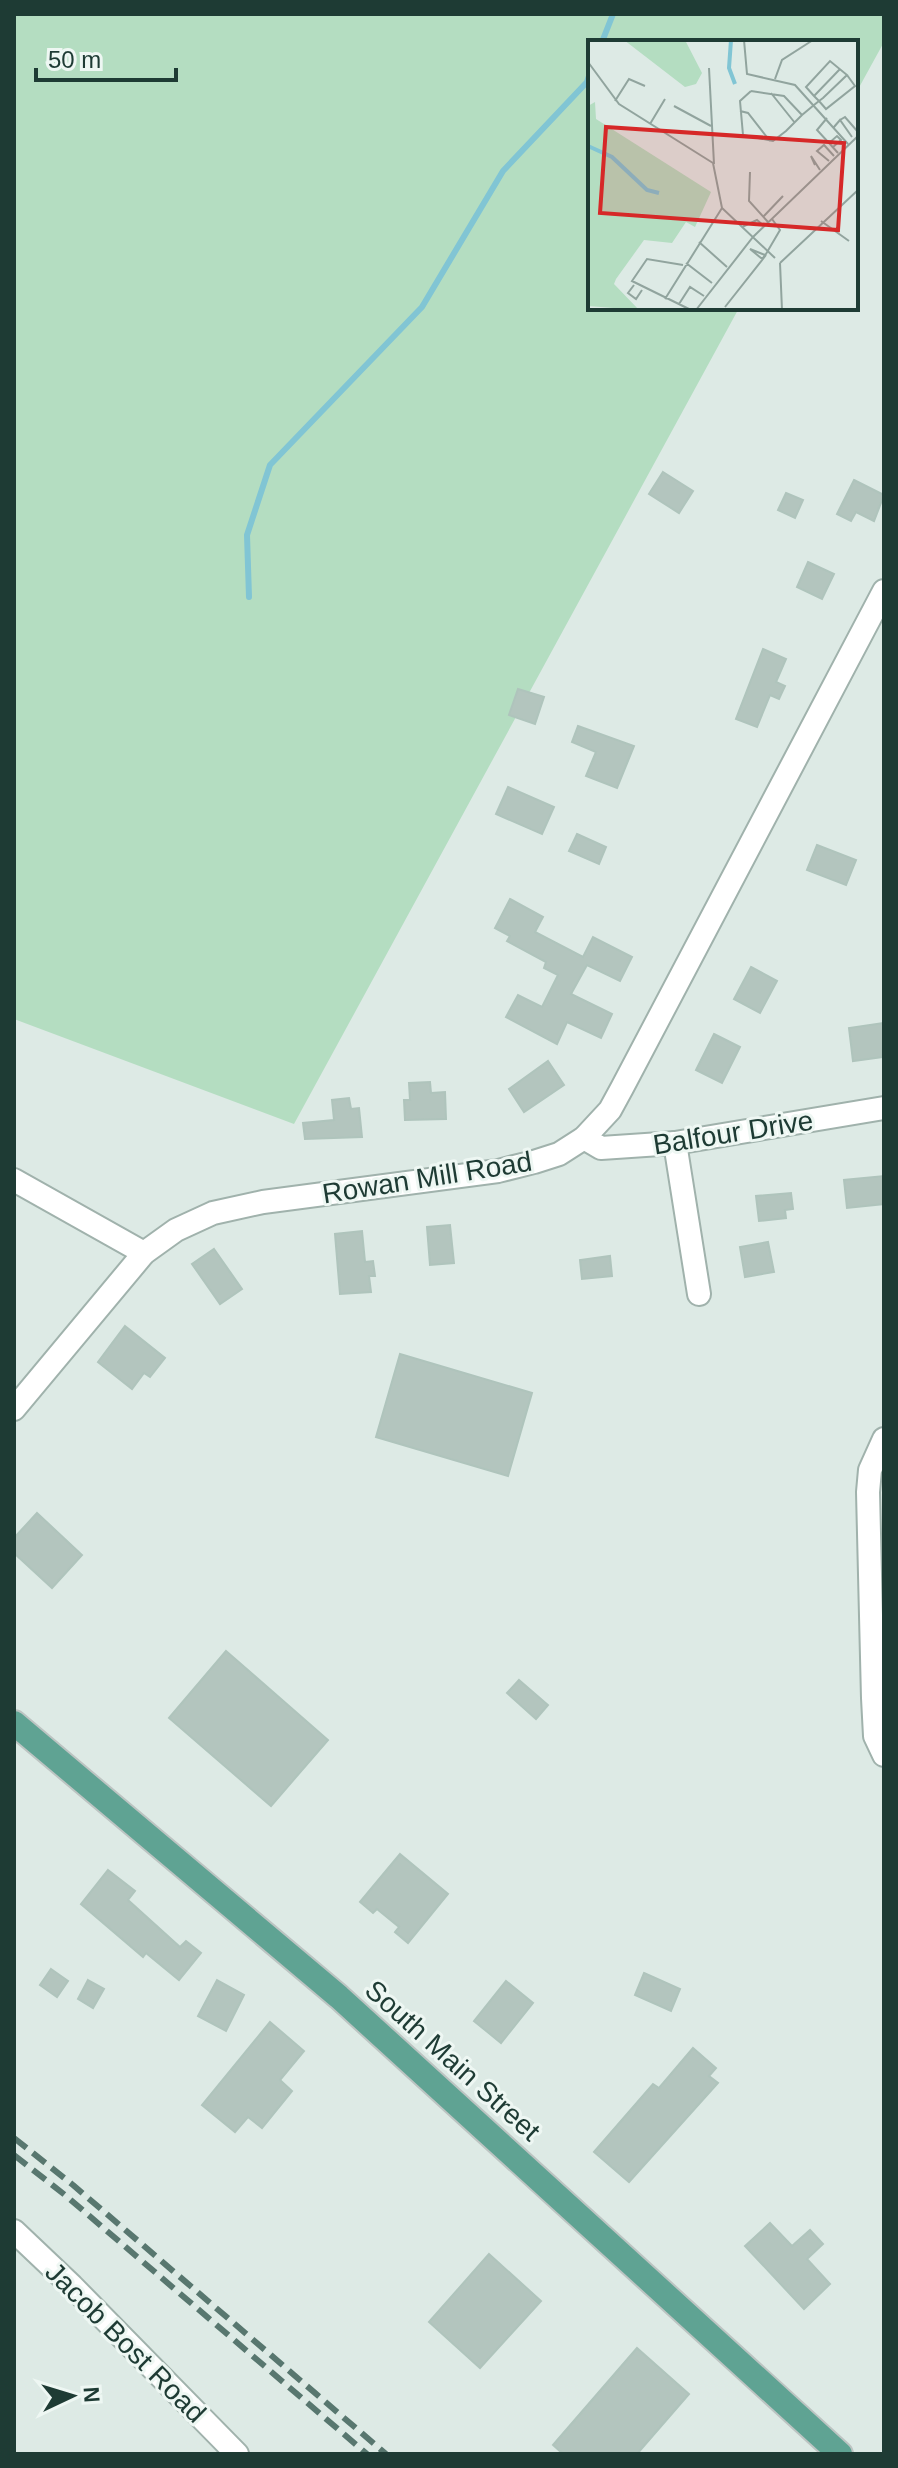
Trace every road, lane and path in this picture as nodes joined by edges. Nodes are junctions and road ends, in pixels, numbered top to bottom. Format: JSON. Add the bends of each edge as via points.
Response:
{"nodes":[{"id":1,"x":884,"y":591,"type":"edge"},
{"id":2,"x":884,"y":1108,"type":"edge"},
{"id":3,"x":584,"y":1138,"type":"junction"},
{"id":4,"x":675,"y":1143,"type":"junction"},
{"id":5,"x":14,"y":1180,"type":"edge"},
{"id":6,"x":144,"y":1253,"type":"junction"},
{"id":7,"x":699,"y":1294,"type":"dead end"},
{"id":8,"x":14,"y":1409,"type":"edge"},
{"id":9,"x":884,"y":1439,"type":"edge"},
{"id":10,"x":878,"y":1697,"type":"edge"},
{"id":11,"x":14,"y":1723,"type":"edge"},
{"id":12,"x":884,"y":1755,"type":"edge"},
{"id":13,"x":14,"y":2231,"type":"edge"},
{"id":14,"x":237,"y":2454,"type":"edge"},
{"id":15,"x":840,"y":2454,"type":"edge"}],
"edges":[{"from":1,"to":3,"type":"street","name":"Rowan Mill Road","via":[[610,1110]]},
{"from":2,"to":4,"type":"street","name":"Balfour Drive"},
{"from":3,"to":4,"type":"street","name":"Balfour Drive","via":[[601,1148]]},
{"from":3,"to":6,"type":"street","name":"Rowan Mill Road","via":[[559,1154],[498,1171],[213,1213]]},
{"from":4,"to":7,"type":"street"},
{"from":5,"to":6,"type":"street"},
{"from":6,"to":8,"type":"street","name":"Rowan Mill Road"},
{"from":9,"to":10,"type":"street","via":[[870,1470],[868,1492]]},
{"from":10,"to":12,"type":"street","via":[[875,1736]]},
{"from":11,"to":15,"type":"main road","name":"South Main Street","via":[[339,1997]]},
{"from":13,"to":14,"type":"street","name":"Jacob Bost Road"}]}
